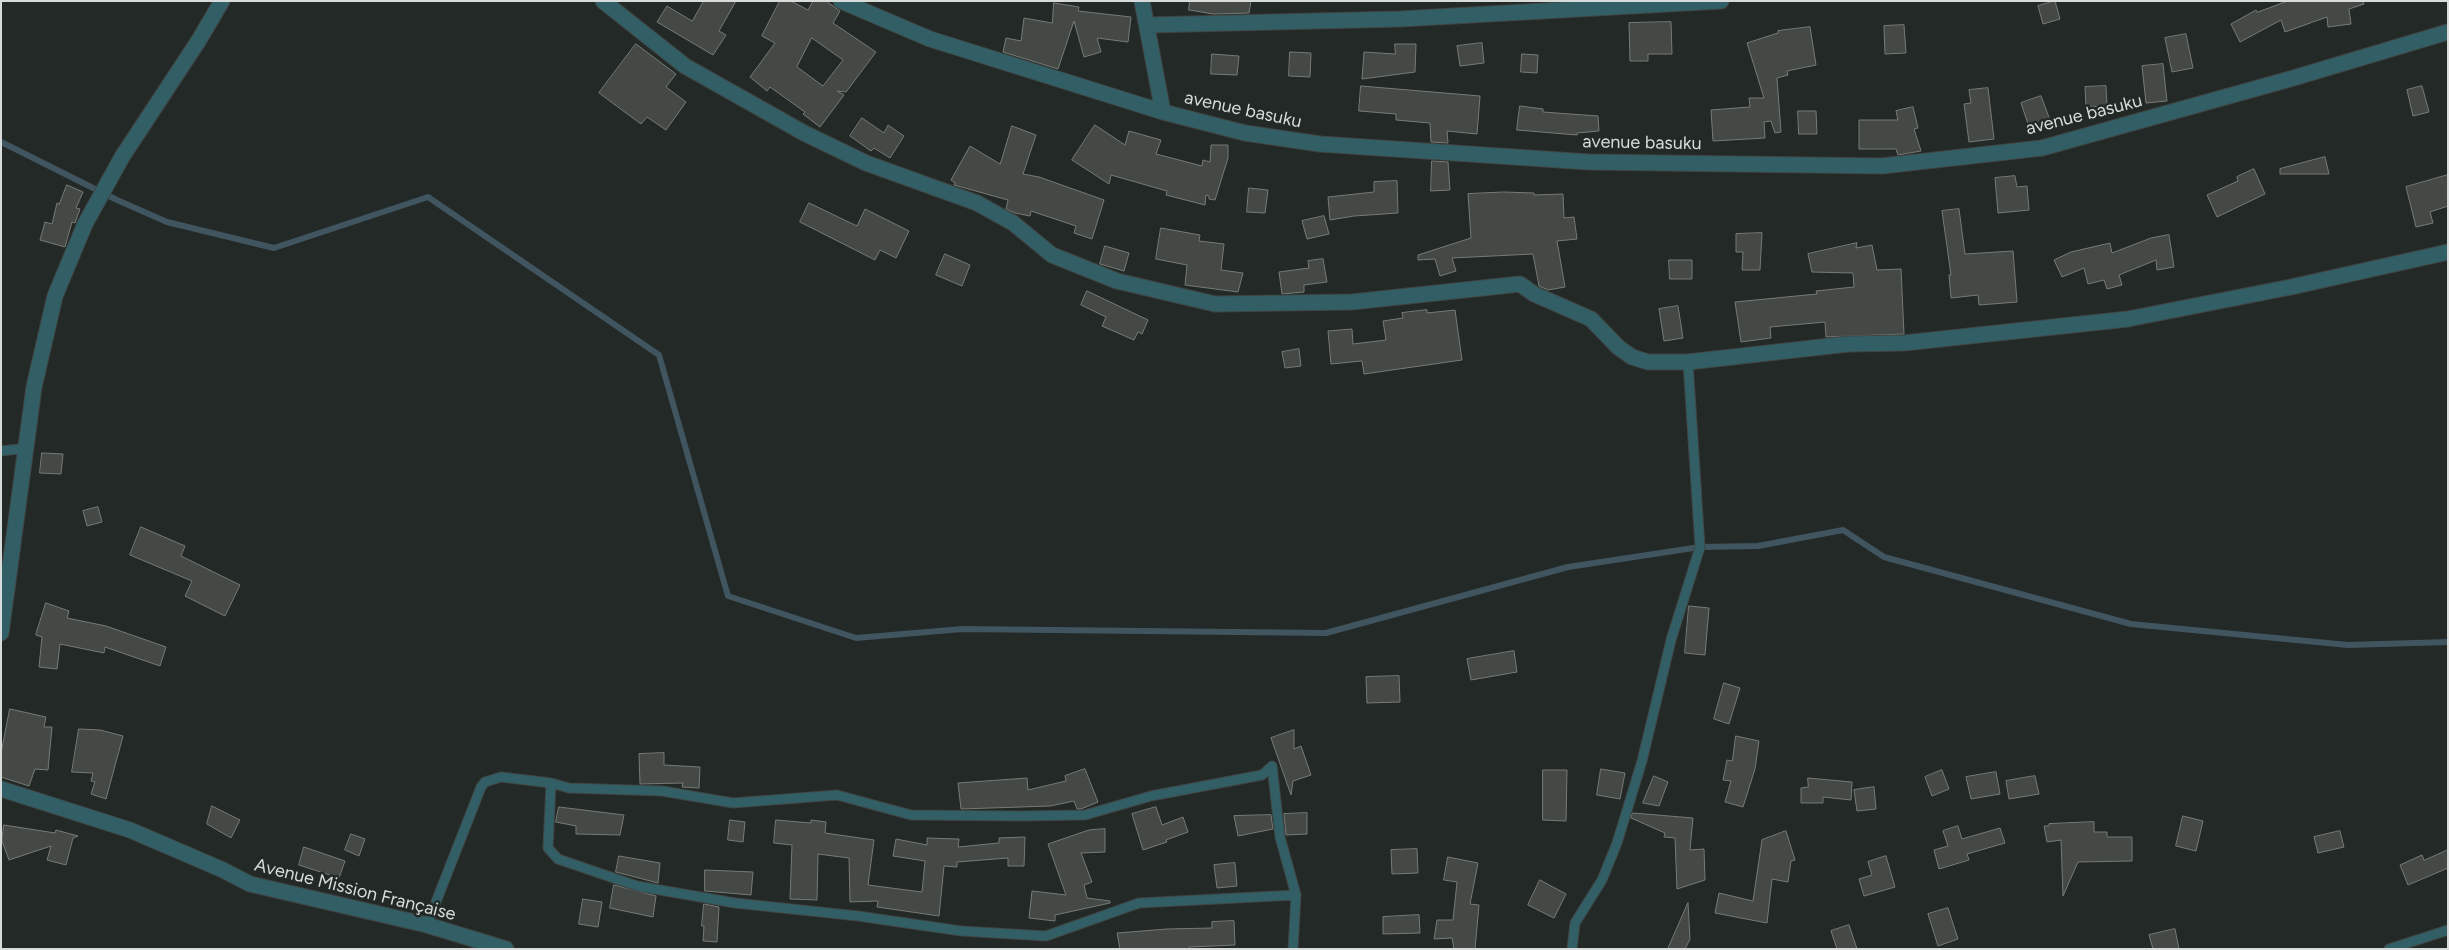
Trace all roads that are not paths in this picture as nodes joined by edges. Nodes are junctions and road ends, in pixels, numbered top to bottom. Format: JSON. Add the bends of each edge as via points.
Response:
{"nodes":[{"id":1,"x":222,"y":1,"type":"edge"},
{"id":2,"x":603,"y":1,"type":"edge"},
{"id":3,"x":842,"y":1,"type":"edge"},
{"id":4,"x":1142,"y":1,"type":"edge"},
{"id":5,"x":1721,"y":1,"type":"edge"},
{"id":6,"x":1148,"y":25,"type":"junction"},
{"id":7,"x":2448,"y":32,"type":"edge"},
{"id":8,"x":1163,"y":112,"type":"junction"},
{"id":9,"x":2448,"y":252,"type":"edge"},
{"id":10,"x":1688,"y":362,"type":"junction"},
{"id":11,"x":28,"y":448,"type":"junction"},
{"id":12,"x":1,"y":451,"type":"edge"},
{"id":13,"x":1,"y":633,"type":"edge"},
{"id":14,"x":551,"y":783,"type":"junction"},
{"id":15,"x":1,"y":789,"type":"edge"},
{"id":16,"x":1296,"y":895,"type":"junction"},
{"id":17,"x":427,"y":925,"type":"junction"},
{"id":18,"x":2448,"y":930,"type":"edge"},
{"id":19,"x":506,"y":949,"type":"edge"},
{"id":20,"x":1293,"y":949,"type":"edge"},
{"id":21,"x":1572,"y":949,"type":"edge"},
{"id":22,"x":2388,"y":949,"type":"edge"}],
"edges":[{"from":1,"to":11,"type":"street","via":[[122,157],[84,224],[55,296],[34,387]]},
{"from":2,"to":10,"type":"street","via":[[685,66],[804,133],[866,163],[977,203],[1013,223],[1052,255],[1117,281],[1215,304],[1352,302],[1520,284],[1534,294],[1590,319],[1632,357],[1648,362]]},
{"from":3,"to":8,"type":"street","name":"avenue basuku","via":[[930,39]]},
{"from":4,"to":6,"type":"street"},
{"from":5,"to":6,"type":"street","via":[[1400,19]]},
{"from":6,"to":8,"type":"street"},
{"from":7,"to":8,"type":"street","name":"avenue basuku","via":[[2042,148],[1882,166],[1589,162],[1320,144],[1244,133]]},
{"from":9,"to":10,"type":"street","via":[[2128,319]]},
{"from":10,"to":21,"type":"lane","via":[[1700,546],[1671,640],[1642,762],[1617,843],[1602,880],[1576,923]]},
{"from":11,"to":12,"type":"lane"},
{"from":11,"to":13,"type":"street"},
{"from":14,"to":16,"type":"lane","via":[[548,848],[558,860],[638,886],[735,903],[961,931],[1046,936],[1139,903]]},
{"from":14,"to":16,"type":"lane","via":[[569,788],[662,791],[732,803],[837,795],[911,815],[1085,814],[1151,796],[1262,775],[1272,766],[1280,837]]},
{"from":14,"to":17,"type":"lane","via":[[501,777],[484,782]]},
{"from":15,"to":17,"type":"street","name":"Avenue Mission Française","via":[[130,830],[250,884]]},
{"from":16,"to":20,"type":"lane"},
{"from":17,"to":19,"type":"street","name":"Avenue Mission Française"},
{"from":18,"to":22,"type":"lane"}]}
